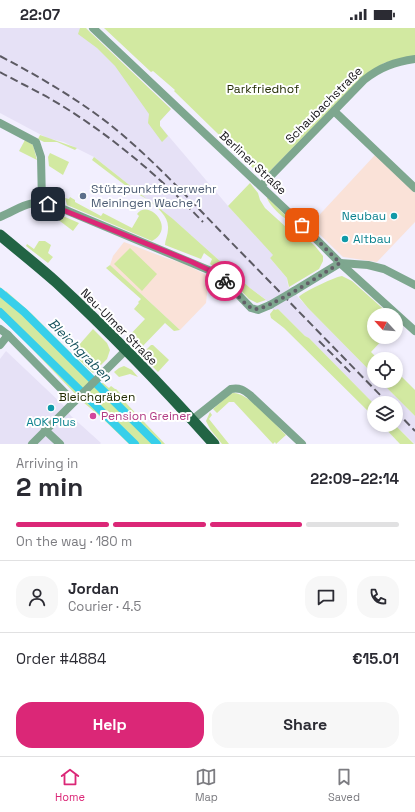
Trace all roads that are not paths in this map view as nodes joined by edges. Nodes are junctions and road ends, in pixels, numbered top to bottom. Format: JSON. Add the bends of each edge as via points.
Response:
{"nodes":[{"id":1,"x":93,"y":28,"type":"edge"},
{"id":2,"x":415,"y":60,"type":"edge"},
{"id":3,"x":334,"y":111,"type":"junction"},
{"id":4,"x":0,"y":123,"type":"edge"},
{"id":5,"x":261,"y":186,"type":"junction"},
{"id":6,"x":415,"y":188,"type":"edge"},
{"id":7,"x":42,"y":203,"type":"junction"},
{"id":8,"x":0,"y":217,"type":"edge"},
{"id":9,"x":0,"y":235,"type":"edge"},
{"id":10,"x":340,"y":263,"type":"junction"},
{"id":11,"x":415,"y":285,"type":"edge"},
{"id":12,"x":0,"y":329,"type":"edge"},
{"id":13,"x":415,"y":331,"type":"edge"},
{"id":14,"x":8,"y":335,"type":"junction"},
{"id":15,"x":0,"y":345,"type":"edge"},
{"id":16,"x":125,"y":350,"type":"junction"},
{"id":17,"x":76,"y":400,"type":"junction"},
{"id":18,"x":192,"y":420,"type":"junction"},
{"id":19,"x":45,"y":430,"type":"junction"},
{"id":20,"x":32,"y":444,"type":"edge"},
{"id":21,"x":60,"y":444,"type":"edge"},
{"id":22,"x":214,"y":444,"type":"edge"},
{"id":23,"x":302,"y":444,"type":"edge"}],
"edges":[{"from":1,"to":5,"type":"street","name":"Berliner Straße"},
{"from":2,"to":3,"type":"street","name":"Schaubachstraße","via":[[392,64],[374,72]]},
{"from":3,"to":5,"type":"street","name":"Schaubachstraße"},
{"from":3,"to":6,"type":"street"},
{"from":4,"to":7,"type":"street","via":[[36,142],[41,157]]},
{"from":5,"to":10,"type":"street","name":"Berliner Straße"},
{"from":7,"to":8,"type":"street","via":[[27,204]]},
{"from":7,"to":10,"type":"street","bridge":true,"via":[[56,206],[211,271],[227,283],[251,308],[258,310]]},
{"from":9,"to":16,"type":"main road","name":"Neu-Ulmer Straße","via":[[56,282]]},
{"from":10,"to":11,"type":"street","via":[[384,269]]},
{"from":10,"to":13,"type":"street","name":"Berliner Straße"},
{"from":12,"to":14,"type":"street"},
{"from":14,"to":15,"type":"street"},
{"from":14,"to":17,"type":"street"},
{"from":16,"to":17,"type":"street"},
{"from":16,"to":18,"type":"main road","name":"Neu-Ulmer Straße"},
{"from":17,"to":19,"type":"street"},
{"from":18,"to":22,"type":"main road","name":"Neu-Ulmer Straße"},
{"from":18,"to":23,"type":"street","via":[[231,389],[238,388],[246,392]]},
{"from":19,"to":20,"type":"street"},
{"from":19,"to":21,"type":"street"}]}
